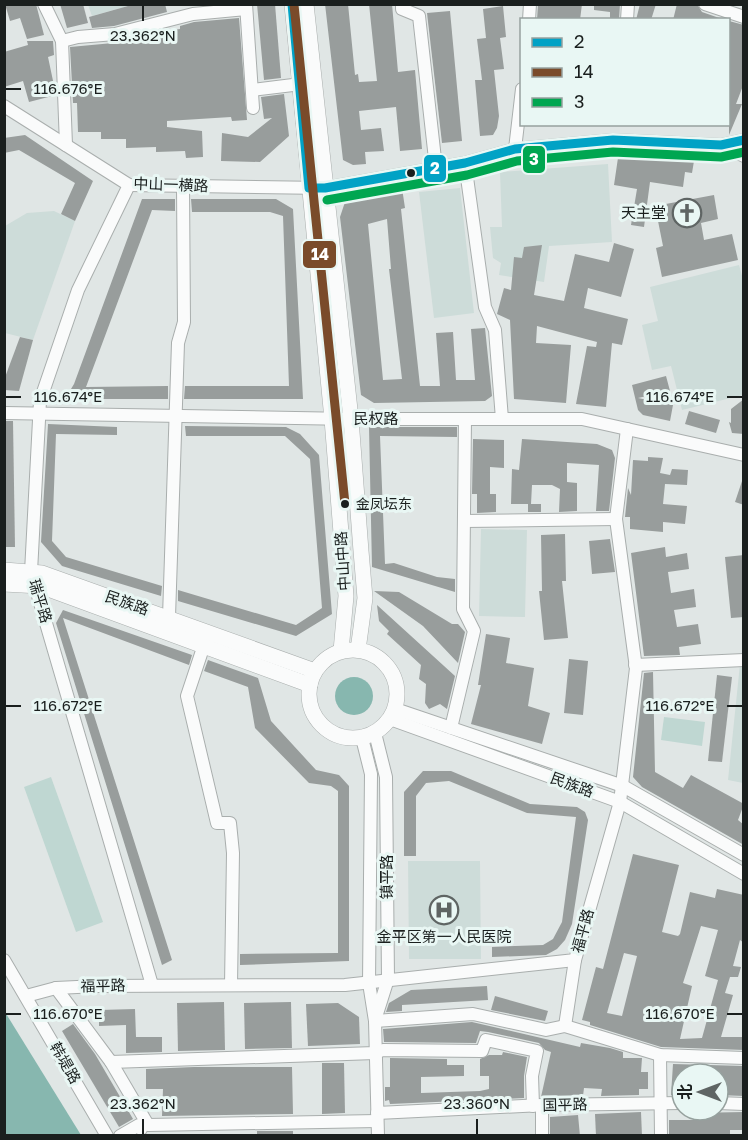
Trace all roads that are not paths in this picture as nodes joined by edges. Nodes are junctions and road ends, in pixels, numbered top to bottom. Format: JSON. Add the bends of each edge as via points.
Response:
{"nodes":[{"id":1,"x":44,"y":4,"type":"edge"},
{"id":2,"x":292,"y":4,"type":"edge"},
{"id":3,"x":306,"y":4,"type":"edge"},
{"id":4,"x":402,"y":4,"type":"edge"},
{"id":5,"x":705,"y":4,"type":"edge"},
{"id":6,"x":246,"y":7,"type":"edge"},
{"id":7,"x":744,"y":17,"type":"edge"},
{"id":8,"x":62,"y":41,"type":"junction"},
{"id":9,"x":301,"y":84,"type":"junction"},
{"id":10,"x":252,"y":90,"type":"junction"},
{"id":11,"x":4,"y":106,"type":"edge"},
{"id":12,"x":520,"y":106,"type":"edge"},
{"id":13,"x":253,"y":108,"type":"dead end"},
{"id":14,"x":744,"y":140,"type":"edge"},
{"id":15,"x":66,"y":145,"type":"junction"},
{"id":16,"x":721,"y":145,"type":"junction"},
{"id":17,"x":515,"y":149,"type":"junction"},
{"id":18,"x":744,"y":156,"type":"edge"},
{"id":19,"x":465,"y":163,"type":"junction"},
{"id":20,"x":436,"y":168,"type":"junction"},
{"id":21,"x":129,"y":185,"type":"junction"},
{"id":22,"x":183,"y":186,"type":"junction"},
{"id":23,"x":317,"y":188,"type":"junction"},
{"id":24,"x":4,"y":413,"type":"edge"},
{"id":25,"x":39,"y":415,"type":"junction"},
{"id":26,"x":177,"y":417,"type":"junction"},
{"id":27,"x":333,"y":419,"type":"junction"},
{"id":28,"x":351,"y":419,"type":"junction"},
{"id":29,"x":465,"y":419,"type":"junction"},
{"id":30,"x":502,"y":419,"type":"junction"},
{"id":31,"x":627,"y":429,"type":"junction"},
{"id":32,"x":744,"y":455,"type":"edge"},
{"id":33,"x":616,"y":519,"type":"junction"},
{"id":34,"x":464,"y":521,"type":"junction"},
{"id":35,"x":4,"y":570,"type":"edge"},
{"id":36,"x":34,"y":579,"type":"junction"},
{"id":37,"x":4,"y":584,"type":"edge"},
{"id":38,"x":169,"y":617,"type":"junction"},
{"id":39,"x":204,"y":645,"type":"junction"},
{"id":40,"x":358,"y":650,"type":"junction"},
{"id":41,"x":341,"y":651,"type":"junction"},
{"id":42,"x":744,"y":660,"type":"edge"},
{"id":43,"x":635,"y":665,"type":"junction"},
{"id":44,"x":313,"y":678,"type":"junction"},
{"id":45,"x":392,"y":714,"type":"junction"},
{"id":46,"x":451,"y":728,"type":"junction"},
{"id":47,"x":368,"y":735,"type":"junction"},
{"id":48,"x":623,"y":786,"type":"junction"},
{"id":49,"x":620,"y":802,"type":"junction"},
{"id":50,"x":744,"y":855,"type":"edge"},
{"id":51,"x":744,"y":874,"type":"edge"},
{"id":52,"x":4,"y":960,"type":"edge"},
{"id":53,"x":575,"y":960,"type":"junction"},
{"id":54,"x":388,"y":979,"type":"junction"},
{"id":55,"x":369,"y":983,"type":"junction"},
{"id":56,"x":152,"y":985,"type":"junction"},
{"id":57,"x":231,"y":985,"type":"junction"},
{"id":58,"x":56,"y":988,"type":"junction"},
{"id":59,"x":26,"y":996,"type":"junction"},
{"id":60,"x":375,"y":1021,"type":"junction"},
{"id":61,"x":565,"y":1026,"type":"junction"},
{"id":62,"x":375,"y":1053,"type":"junction"},
{"id":63,"x":660,"y":1055,"type":"junction"},
{"id":64,"x":744,"y":1058,"type":"edge"},
{"id":65,"x":111,"y":1062,"type":"junction"},
{"id":66,"x":660,"y":1103,"type":"junction"},
{"id":67,"x":670,"y":1103,"type":"edge"},
{"id":68,"x":537,"y":1105,"type":"junction"},
{"id":69,"x":377,"y":1117,"type":"junction"},
{"id":70,"x":145,"y":1130,"type":"edge"},
{"id":71,"x":107,"y":1136,"type":"edge"},
{"id":72,"x":120,"y":1136,"type":"edge"},
{"id":73,"x":378,"y":1136,"type":"edge"},
{"id":74,"x":542,"y":1136,"type":"edge"},
{"id":75,"x":661,"y":1136,"type":"edge"}],
"edges":[{"from":1,"to":8,"type":"street"},
{"from":2,"to":9,"type":"main road","name":"中山中路"},
{"from":3,"to":23,"type":"main road","name":"中山中路"},
{"from":4,"to":20,"type":"street","via":[[402,9],[419,16]]},
{"from":5,"to":7,"type":"street"},
{"from":6,"to":8,"type":"street"},
{"from":6,"to":10,"type":"street"},
{"from":8,"to":15,"type":"street"},
{"from":9,"to":10,"type":"street"},
{"from":9,"to":23,"type":"main road","name":"中山中路"},
{"from":10,"to":13,"type":"street"},
{"from":11,"to":15,"type":"street","name":"中山一横路"},
{"from":12,"to":17,"type":"street"},
{"from":14,"to":16,"type":"street"},
{"from":15,"to":21,"type":"street","name":"中山一横路"},
{"from":16,"to":17,"type":"street","name":"中山一横路","via":[[613,140]]},
{"from":16,"to":18,"type":"street"},
{"from":17,"to":19,"type":"street","name":"中山一横路"},
{"from":19,"to":20,"type":"street","name":"中山一横路"},
{"from":19,"to":30,"type":"street","via":[[484,307],[495,330]]},
{"from":20,"to":23,"type":"street","name":"中山一横路"},
{"from":21,"to":22,"type":"street","name":"中山一横路"},
{"from":21,"to":25,"type":"street","name":"瑞平路","via":[[78,290],[40,401]]},
{"from":22,"to":23,"type":"street","name":"中山一横路"},
{"from":22,"to":26,"type":"street","via":[[184,322],[178,343]]},
{"from":23,"to":27,"type":"main road","name":"中山中路"},
{"from":23,"to":28,"type":"main road","name":"中山中路"},
{"from":24,"to":25,"type":"street","name":"民权路"},
{"from":25,"to":26,"type":"street","name":"民权路"},
{"from":25,"to":36,"type":"street","name":"瑞平路"},
{"from":26,"to":27,"type":"street","name":"民权路"},
{"from":26,"to":38,"type":"street"},
{"from":27,"to":28,"type":"street","name":"民权路"},
{"from":27,"to":41,"type":"main road","name":"中山中路","via":[[346,596]]},
{"from":28,"to":29,"type":"street","name":"民权路"},
{"from":28,"to":40,"type":"main road","name":"中山中路","via":[[365,598]]},
{"from":29,"to":30,"type":"street","name":"民权路"},
{"from":29,"to":34,"type":"street"},
{"from":30,"to":31,"type":"street","name":"民权路","via":[[582,419]]},
{"from":31,"to":32,"type":"street","name":"民权路"},
{"from":31,"to":33,"type":"street","name":"福平路"},
{"from":33,"to":34,"type":"street"},
{"from":33,"to":43,"type":"street","name":"福平路"},
{"from":34,"to":46,"type":"street","via":[[463,609],[474,631]]},
{"from":35,"to":36,"type":"main road","name":"民族路"},
{"from":36,"to":37,"type":"main road","name":"民族路"},
{"from":36,"to":38,"type":"main road","name":"民族路","via":[[42,573]]},
{"from":36,"to":39,"type":"main road","name":"民族路"},
{"from":36,"to":56,"type":"street","name":"瑞平路"},
{"from":38,"to":44,"type":"main road","name":"民族路"},
{"from":39,"to":44,"type":"main road","name":"民族路"},
{"from":39,"to":57,"type":"street","via":[[187,696],[217,823],[230,823]]},
{"from":40,"to":41,"type":"main road"},
{"from":40,"to":45,"type":"main road","via":[[382,660],[391,671],[398,696]]},
{"from":41,"to":44,"type":"main road","via":[[331,656]]},
{"from":42,"to":43,"type":"street"},
{"from":43,"to":48,"type":"street","name":"福平路"},
{"from":44,"to":47,"type":"main road","via":[[309,700],[322,725],[347,738]]},
{"from":45,"to":46,"type":"street","name":"民族路"},
{"from":45,"to":47,"type":"main road"},
{"from":45,"to":49,"type":"street","name":"民族路"},
{"from":46,"to":48,"type":"street","name":"民族路"},
{"from":47,"to":54,"type":"street","name":"镇平路","via":[[386,777]]},
{"from":47,"to":55,"type":"street","name":"镇平路"},
{"from":48,"to":49,"type":"street","name":"福平路"},
{"from":48,"to":50,"type":"street","name":"民族路"},
{"from":49,"to":51,"type":"street","name":"民族路"},
{"from":49,"to":53,"type":"street","name":"福平路"},
{"from":52,"to":59,"type":"street","name":"韩堤路"},
{"from":53,"to":54,"type":"street","name":"福平路"},
{"from":53,"to":61,"type":"street"},
{"from":54,"to":55,"type":"street","name":"福平路"},
{"from":54,"to":60,"type":"street","name":"镇平路"},
{"from":55,"to":57,"type":"street","name":"福平路"},
{"from":55,"to":60,"type":"street","name":"镇平路"},
{"from":56,"to":57,"type":"street","name":"福平路"},
{"from":56,"to":58,"type":"street","name":"福平路"},
{"from":58,"to":59,"type":"street","name":"福平路"},
{"from":58,"to":65,"type":"street"},
{"from":59,"to":71,"type":"street","name":"韩堤路"},
{"from":60,"to":61,"type":"street","via":[[473,1014],[546,1030]]},
{"from":60,"to":62,"type":"street","name":"镇平路"},
{"from":61,"to":63,"type":"street"},
{"from":62,"to":65,"type":"street"},
{"from":62,"to":68,"type":"street","via":[[482,1051],[486,1040],[537,1051],[532,1076]]},
{"from":62,"to":69,"type":"street","name":"镇平路"},
{"from":63,"to":64,"type":"street"},
{"from":63,"to":66,"type":"street"},
{"from":65,"to":70,"type":"street"},
{"from":66,"to":67,"type":"street","name":"国平路"},
{"from":66,"to":68,"type":"street","name":"国平路"},
{"from":66,"to":75,"type":"street"},
{"from":68,"to":69,"type":"street","name":"国平路"},
{"from":68,"to":74,"type":"street"},
{"from":69,"to":70,"type":"street","name":"国平路"},
{"from":69,"to":73,"type":"street","name":"镇平路"},
{"from":70,"to":72,"type":"street","name":"国平路","via":[[138,1125]]}]}
